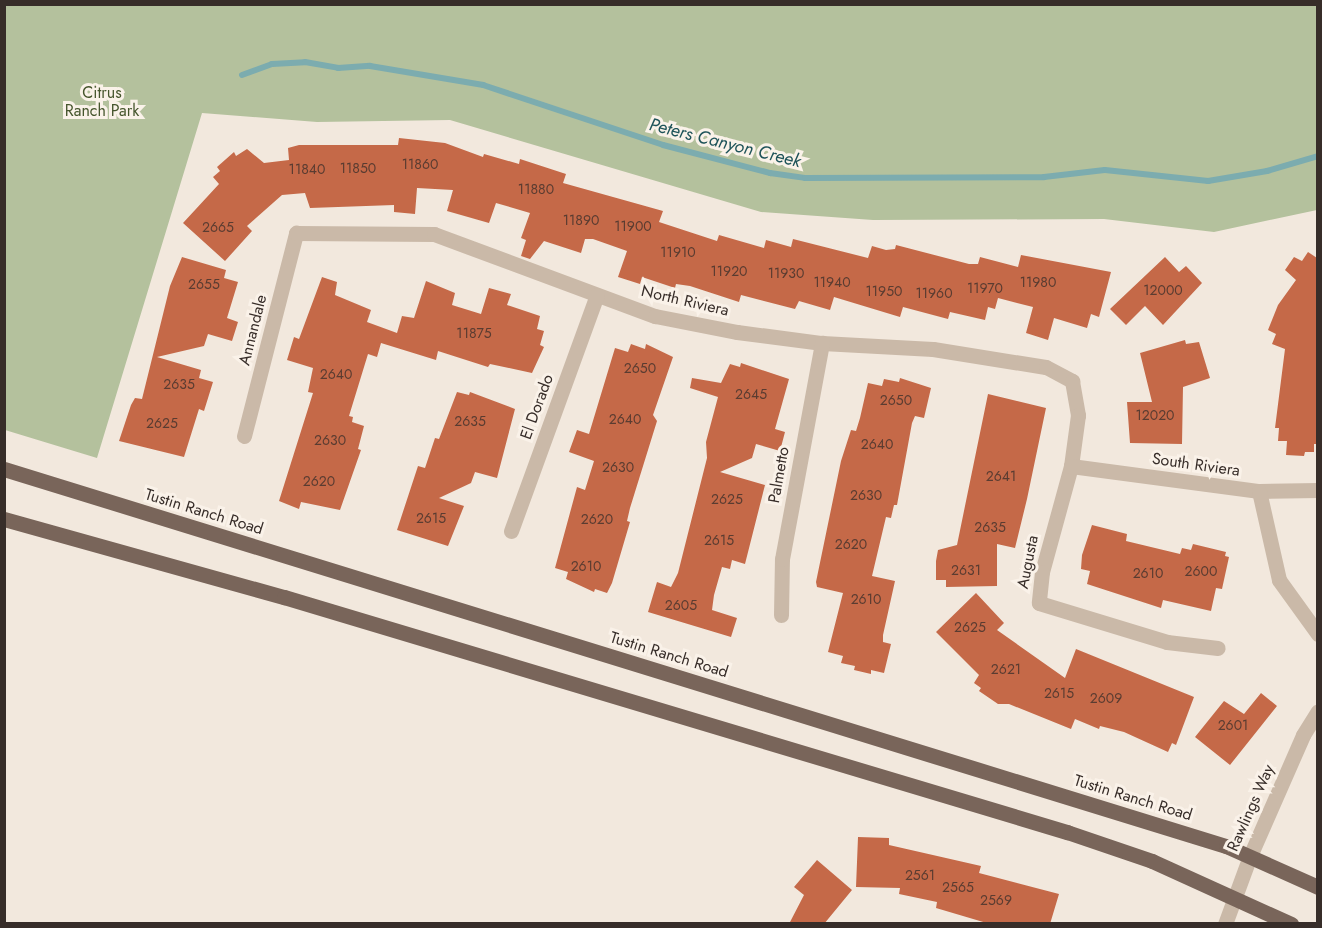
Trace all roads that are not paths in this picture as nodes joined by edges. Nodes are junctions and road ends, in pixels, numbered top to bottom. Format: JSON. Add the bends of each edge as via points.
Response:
{"nodes":[{"id":1,"x":296,"y":233,"type":"joint"},
{"id":2,"x":597,"y":296,"type":"junction"},
{"id":3,"x":822,"y":343,"type":"junction"},
{"id":4,"x":1072,"y":381,"type":"joint"},
{"id":5,"x":244,"y":436,"type":"dead end"},
{"id":6,"x":1071,"y":466,"type":"junction"},
{"id":7,"x":4,"y":469,"type":"edge"},
{"id":8,"x":1317,"y":490,"type":"edge"},
{"id":9,"x":1259,"y":491,"type":"junction"},
{"id":10,"x":4,"y":519,"type":"edge"},
{"id":11,"x":511,"y":531,"type":"dead end"},
{"id":12,"x":781,"y":615,"type":"dead end"},
{"id":13,"x":1317,"y":634,"type":"edge"},
{"id":14,"x":1218,"y":648,"type":"dead end"},
{"id":15,"x":1317,"y":711,"type":"edge"},
{"id":16,"x":1250,"y":856,"type":"junction"},
{"id":17,"x":1317,"y":887,"type":"edge"},
{"id":18,"x":1234,"y":896,"type":"junction"},
{"id":19,"x":1226,"y":924,"type":"edge"},
{"id":20,"x":1291,"y":924,"type":"edge"}],
"edges":[{"from":1,"to":2,"type":"street","name":"North Riviera","via":[[434,234]]},
{"from":1,"to":5,"type":"street","name":"Annandale"},
{"from":2,"to":3,"type":"street","name":"North Riviera","via":[[655,316]]},
{"from":2,"to":11,"type":"street","name":"El Dorado"},
{"from":3,"to":4,"type":"street","name":"North Riviera","via":[[999,357],[1046,367]]},
{"from":3,"to":12,"type":"street","name":"Palmetto","via":[[782,559]]},
{"from":4,"to":6,"type":"street","name":"Augusta","via":[[1078,415]]},
{"from":6,"to":9,"type":"street","name":"South Riviera"},
{"from":6,"to":14,"type":"street","name":"Augusta","via":[[1042,572],[1039,603],[1167,642]]},
{"from":7,"to":16,"type":"main road","name":"Tustin Ranch Road"},
{"from":8,"to":9,"type":"street","name":"South Riviera"},
{"from":9,"to":13,"type":"street","via":[[1279,580]]},
{"from":10,"to":18,"type":"main road","via":[[295,601],[1067,832],[1152,861]]},
{"from":15,"to":16,"type":"street","name":"Rawlings Way"},
{"from":16,"to":17,"type":"main road","name":"Tustin Ranch Road"},
{"from":16,"to":18,"type":"street","name":"Rawlings Way"},
{"from":18,"to":19,"type":"street","name":"Rawlings Way"},
{"from":18,"to":20,"type":"main road"}]}
